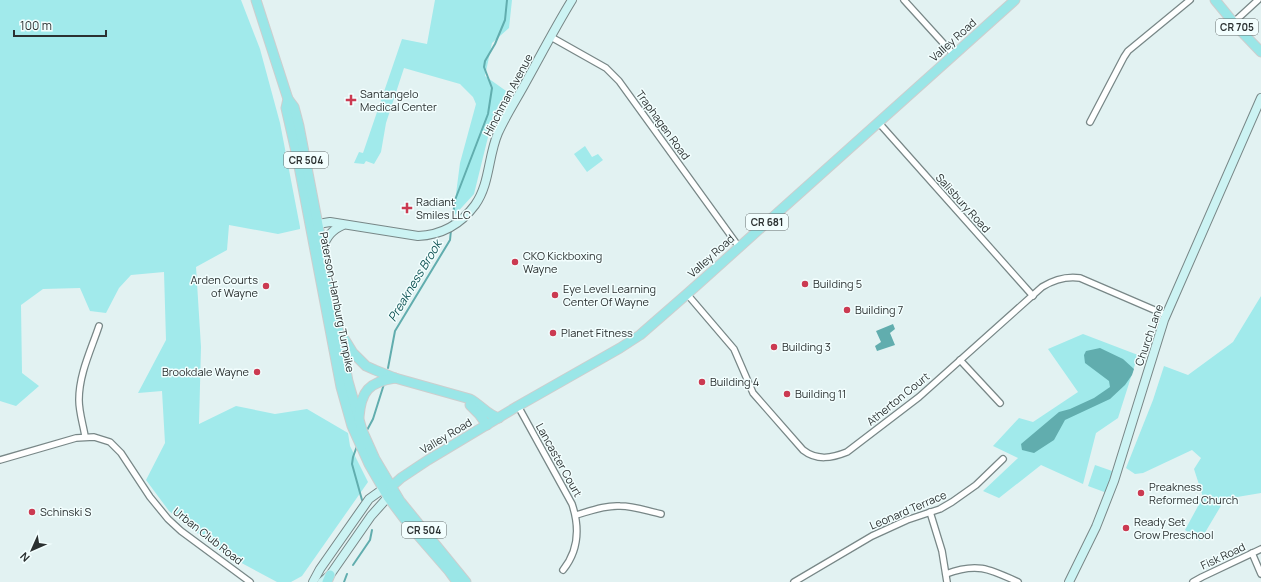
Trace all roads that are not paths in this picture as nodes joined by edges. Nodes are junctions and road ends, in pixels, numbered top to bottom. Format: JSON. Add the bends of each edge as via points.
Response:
{"nodes":[{"id":1,"x":256,"y":0,"type":"edge"},
{"id":2,"x":572,"y":0,"type":"edge"},
{"id":3,"x":904,"y":0,"type":"edge"},
{"id":4,"x":1016,"y":0,"type":"edge"},
{"id":5,"x":1190,"y":0,"type":"edge"},
{"id":6,"x":1215,"y":0,"type":"edge"},
{"id":7,"x":1258,"y":0,"type":"edge"},
{"id":8,"x":1234,"y":22,"type":"junction"},
{"id":9,"x":551,"y":37,"type":"junction"},
{"id":10,"x":1261,"y":52,"type":"edge"},
{"id":11,"x":954,"y":55,"type":"junction"},
{"id":12,"x":1261,"y":98,"type":"edge"},
{"id":13,"x":1090,"y":122,"type":"dead end"},
{"id":14,"x":879,"y":123,"type":"junction"},
{"id":15,"x":343,"y":225,"type":"junction"},
{"id":16,"x":314,"y":226,"type":"junction"},
{"id":17,"x":322,"y":247,"type":"junction"},
{"id":18,"x":739,"y":247,"type":"junction"},
{"id":19,"x":687,"y":294,"type":"junction"},
{"id":20,"x":1032,"y":296,"type":"junction"},
{"id":21,"x":1166,"y":315,"type":"junction"},
{"id":22,"x":99,"y":326,"type":"dead end"},
{"id":23,"x":338,"y":328,"type":"junction"},
{"id":24,"x":960,"y":360,"type":"junction"},
{"id":25,"x":395,"y":378,"type":"junction"},
{"id":26,"x":459,"y":397,"type":"junction"},
{"id":27,"x":1000,"y":403,"type":"dead end"},
{"id":28,"x":518,"y":406,"type":"junction"},
{"id":29,"x":500,"y":418,"type":"junction"},
{"id":30,"x":359,"y":420,"type":"junction"},
{"id":31,"x":487,"y":425,"type":"junction"},
{"id":32,"x":85,"y":436,"type":"junction"},
{"id":33,"x":362,"y":436,"type":"junction"},
{"id":34,"x":1003,"y":459,"type":"dead end"},
{"id":35,"x":0,"y":460,"type":"edge"},
{"id":36,"x":387,"y":491,"type":"junction"},
{"id":37,"x":930,"y":512,"type":"junction"},
{"id":38,"x":661,"y":514,"type":"dead end"},
{"id":39,"x":576,"y":515,"type":"junction"},
{"id":40,"x":1261,"y":549,"type":"edge"},
{"id":41,"x":1252,"y":553,"type":"junction"},
{"id":42,"x":563,"y":570,"type":"dead end"},
{"id":43,"x":449,"y":571,"type":"junction"},
{"id":44,"x":946,"y":574,"type":"junction"},
{"id":45,"x":1261,"y":574,"type":"edge"},
{"id":46,"x":328,"y":578,"type":"edge"},
{"id":47,"x":250,"y":582,"type":"edge"},
{"id":48,"x":313,"y":582,"type":"edge"},
{"id":49,"x":322,"y":582,"type":"edge"},
{"id":50,"x":453,"y":582,"type":"edge"},
{"id":51,"x":457,"y":582,"type":"edge"},
{"id":52,"x":466,"y":582,"type":"edge"},
{"id":53,"x":794,"y":582,"type":"edge"},
{"id":54,"x":947,"y":582,"type":"edge"},
{"id":55,"x":1018,"y":582,"type":"edge"},
{"id":56,"x":1069,"y":582,"type":"edge"},
{"id":57,"x":1194,"y":582,"type":"edge"}],
"edges":[{"from":1,"to":16,"type":"main road","number":"CR 504","via":[[298,122]]},
{"from":2,"to":9,"type":"street","name":"Hinchman Avenue"},
{"from":3,"to":11,"type":"street"},
{"from":4,"to":11,"type":"main road","name":"Valley Road","number":"CR 681"},
{"from":5,"to":13,"type":"street","via":[[1128,51]]},
{"from":6,"to":8,"type":"main road","number":"CR 705"},
{"from":7,"to":8,"type":"street"},
{"from":8,"to":10,"type":"main road","number":"CR 705"},
{"from":9,"to":15,"type":"street","name":"Hinchman Avenue","via":[[498,133],[481,195],[469,212],[436,234],[418,236]]},
{"from":9,"to":18,"type":"street","name":"Traphagen Road","via":[[606,68],[619,81]]},
{"from":11,"to":14,"type":"main road","name":"Valley Road","number":"CR 681"},
{"from":12,"to":21,"type":"street","name":"Church Lane"},
{"from":14,"to":18,"type":"main road","name":"Valley Road","number":"CR 681"},
{"from":14,"to":20,"type":"street","name":"Salisbury Road"},
{"from":15,"to":16,"type":"street","name":"Hinchman Avenue","via":[[330,222]]},
{"from":15,"to":17,"type":"street","via":[[331,232]]},
{"from":16,"to":17,"type":"main road","number":"CR 504"},
{"from":16,"to":33,"type":"main road","name":"Paterson-Hamburg Turnpike","number":"CR 504","via":[[341,387]]},
{"from":17,"to":23,"type":"main road","number":"CR 504"},
{"from":18,"to":19,"type":"main road","name":"Valley Road","number":"CR 681"},
{"from":19,"to":24,"type":"street","name":"Atherton Court","via":[[734,349],[748,384],[759,401],[804,450],[818,457],[831,458],[847,452],[913,402]]},
{"from":19,"to":28,"type":"main road","name":"Valley Road","number":"CR 681","via":[[640,335]]},
{"from":20,"to":21,"type":"street","name":"Atherton Court","via":[[1050,282],[1073,277]]},
{"from":20,"to":24,"type":"street","name":"Atherton Court"},
{"from":21,"to":56,"type":"street","name":"Church Lane","via":[[1114,481],[1096,527]]},
{"from":22,"to":32,"type":"street","via":[[84,368],[80,388],[80,412]]},
{"from":23,"to":25,"type":"main road","via":[[360,361]]},
{"from":23,"to":30,"type":"main road","number":"CR 504"},
{"from":24,"to":27,"type":"street"},
{"from":25,"to":26,"type":"main road"},
{"from":25,"to":30,"type":"main road","via":[[374,384],[366,392],[360,406]]},
{"from":26,"to":29,"type":"main road","via":[[470,399],[489,414]]},
{"from":26,"to":31,"type":"main road","via":[[473,407]]},
{"from":28,"to":29,"type":"main road","name":"Valley Road","number":"CR 681"},
{"from":28,"to":39,"type":"street","name":"Lancaster Court"},
{"from":29,"to":31,"type":"main road","name":"Valley Road","number":"CR 681"},
{"from":30,"to":33,"type":"main road","number":"CR 504"},
{"from":31,"to":36,"type":"main road","name":"Valley Road","number":"CR 681","via":[[416,467]]},
{"from":32,"to":35,"type":"street","name":"Urban Club Road"},
{"from":32,"to":47,"type":"street","name":"Urban Club Road","via":[[102,438],[114,445],[168,519]]},
{"from":33,"to":36,"type":"main road","number":"CR 504","via":[[375,459]]},
{"from":33,"to":36,"type":"main road","name":"Paterson-Hamburg Turnpike","number":"CR 504","via":[[362,450]]},
{"from":34,"to":37,"type":"street","name":"Leonard Terrace","via":[[964,494]]},
{"from":36,"to":43,"type":"main road","name":"Paterson-Hamburg Turnpike","number":"CR 504","via":[[409,525]]},
{"from":36,"to":46,"type":"street","name":"Valley Road","number":"CR 681"},
{"from":36,"to":48,"type":"street","name":"Valley Road","number":"CR 681","via":[[369,499],[363,506]]},
{"from":36,"to":52,"type":"main road","number":"CR 504","via":[[409,512]]},
{"from":37,"to":44,"type":"street"},
{"from":37,"to":53,"type":"street","name":"Leonard Terrace","via":[[872,536]]},
{"from":38,"to":39,"type":"street","via":[[619,505]]},
{"from":39,"to":42,"type":"street","name":"Lancaster Court","via":[[577,540],[570,561]]},
{"from":40,"to":41,"type":"street","name":"Fisk Road"},
{"from":41,"to":45,"type":"street"},
{"from":41,"to":57,"type":"street","name":"Fisk Road"},
{"from":43,"to":50,"type":"main road"},
{"from":43,"to":51,"type":"main road","name":"Paterson-Hamburg Turnpike","number":"CR 504"},
{"from":44,"to":54,"type":"street"},
{"from":44,"to":55,"type":"street","via":[[965,568],[983,568]]},
{"from":46,"to":49,"type":"street","name":"Valley Road","number":"CR 681"}]}
